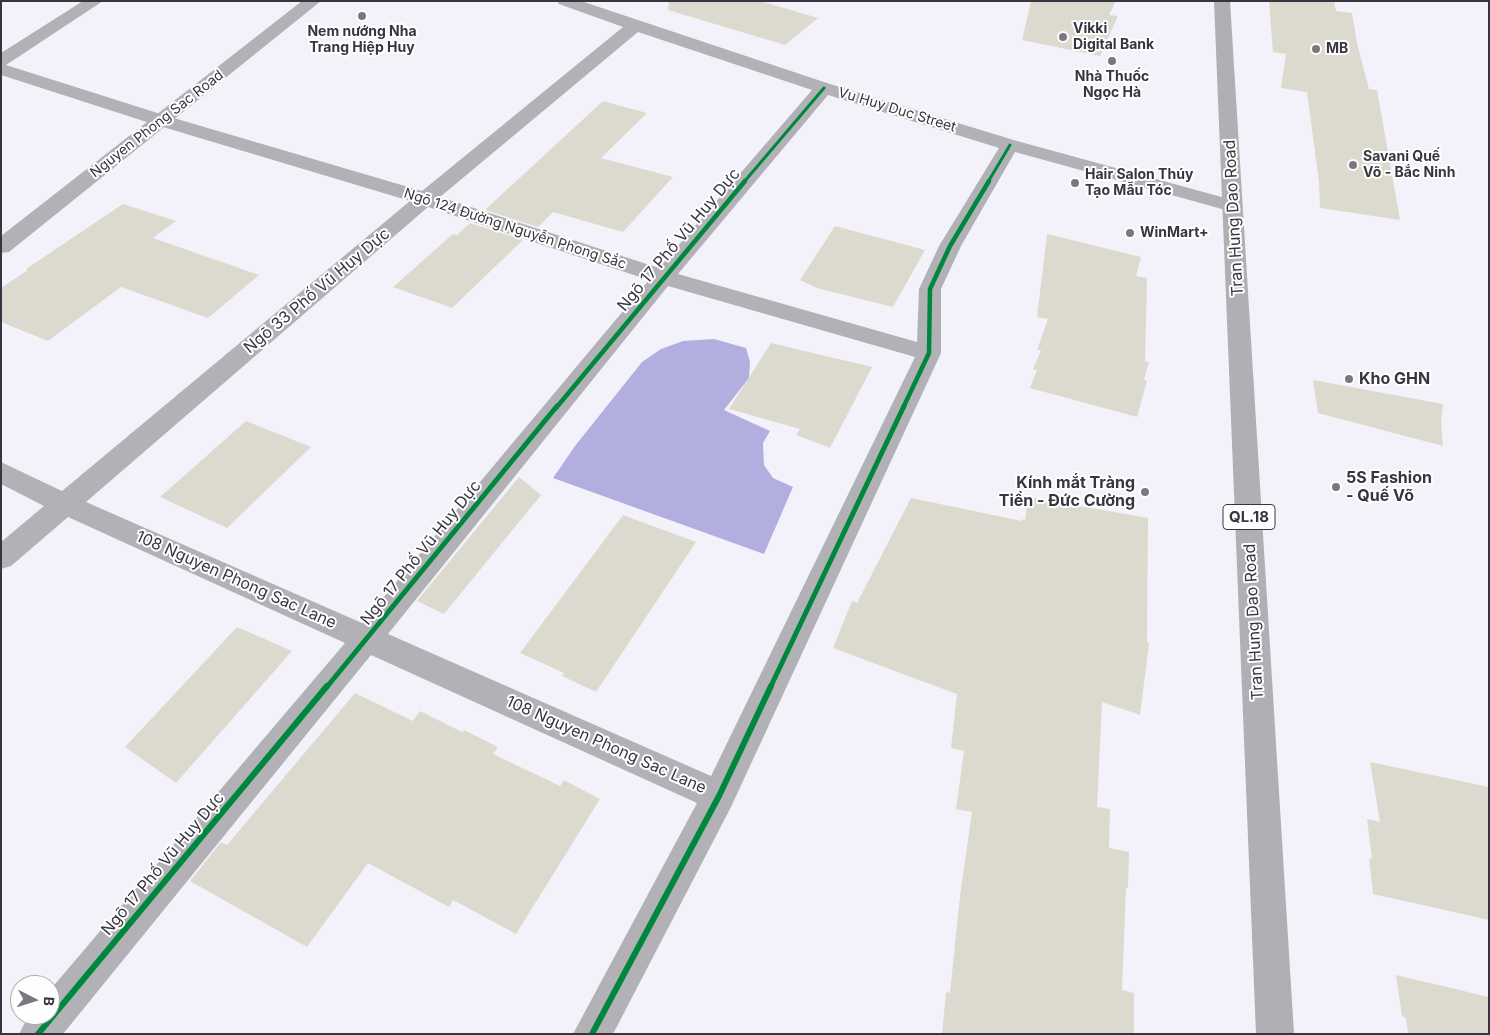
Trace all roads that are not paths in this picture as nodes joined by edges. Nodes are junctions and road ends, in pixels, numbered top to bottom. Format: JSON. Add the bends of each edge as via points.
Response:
{"nodes":[{"id":1,"x":95,"y":1,"type":"edge"},
{"id":2,"x":314,"y":1,"type":"edge"},
{"id":3,"x":565,"y":1,"type":"edge"},
{"id":4,"x":1222,"y":1,"type":"edge"},
{"id":5,"x":635,"y":26,"type":"junction"},
{"id":6,"x":1,"y":61,"type":"edge"},
{"id":7,"x":1,"y":69,"type":"edge"},
{"id":8,"x":824,"y":88,"type":"junction"},
{"id":9,"x":160,"y":120,"type":"junction"},
{"id":10,"x":1010,"y":145,"type":"junction"},
{"id":11,"x":425,"y":200,"type":"junction"},
{"id":12,"x":1234,"y":206,"type":"junction"},
{"id":13,"x":1,"y":247,"type":"edge"},
{"id":14,"x":663,"y":278,"type":"junction"},
{"id":15,"x":929,"y":353,"type":"junction"},
{"id":16,"x":1,"y":472,"type":"edge"},
{"id":17,"x":65,"y":504,"type":"junction"},
{"id":18,"x":1,"y":558,"type":"edge"},
{"id":19,"x":368,"y":638,"type":"junction"},
{"id":20,"x":719,"y":796,"type":"junction"},
{"id":21,"x":38,"y":1034,"type":"edge"},
{"id":22,"x":592,"y":1034,"type":"edge"},
{"id":23,"x":1275,"y":1034,"type":"edge"}],
"edges":[{"from":1,"to":6,"type":"street"},
{"from":2,"to":9,"type":"street","name":"Nguyen Phong Sac Road"},
{"from":3,"to":5,"type":"street","name":"Vu Huy Duc Street"},
{"from":4,"to":12,"type":"highway","name":"Tran Hung Dao Road","number":"QL.18"},
{"from":5,"to":8,"type":"street","name":"Vu Huy Duc Street"},
{"from":5,"to":11,"type":"street","name":"Ngõ 33 Phố Vũ Huy Dực"},
{"from":7,"to":9,"type":"street","name":"Ngõ 124 Đường Nguyễn Phong Sắc"},
{"from":8,"to":10,"type":"street","name":"Vu Huy Duc Street"},
{"from":8,"to":14,"type":"street","name":"Ngõ 17 Phố Vũ Huy Dực"},
{"from":9,"to":11,"type":"street","name":"Ngõ 124 Đường Nguyễn Phong Sắc"},
{"from":9,"to":13,"type":"street","name":"Nguyen Phong Sac Road"},
{"from":10,"to":12,"type":"street","name":"Vu Huy Duc Street"},
{"from":10,"to":15,"type":"street","via":[[950,246],[930,289]]},
{"from":11,"to":14,"type":"street","name":"Ngõ 124 Đường Nguyễn Phong Sắc"},
{"from":11,"to":17,"type":"street","name":"Ngõ 33 Phố Vũ Huy Dực"},
{"from":12,"to":23,"type":"highway","name":"Tran Hung Dao Road","number":"QL.18"},
{"from":14,"to":15,"type":"street","name":"Ngõ 124 Đường Nguyễn Phong Sắc"},
{"from":14,"to":19,"type":"street","name":"Ngõ 17 Phố Vũ Huy Dực"},
{"from":15,"to":20,"type":"street"},
{"from":16,"to":17,"type":"street","name":"108 Nguyen Phong Sac Lane"},
{"from":17,"to":18,"type":"street","name":"Ngõ 33 Phố Vũ Huy Dực"},
{"from":17,"to":19,"type":"street","name":"108 Nguyen Phong Sac Lane"},
{"from":19,"to":20,"type":"street","name":"108 Nguyen Phong Sac Lane"},
{"from":19,"to":21,"type":"street","name":"Ngõ 17 Phố Vũ Huy Dực"},
{"from":20,"to":22,"type":"street"}]}
